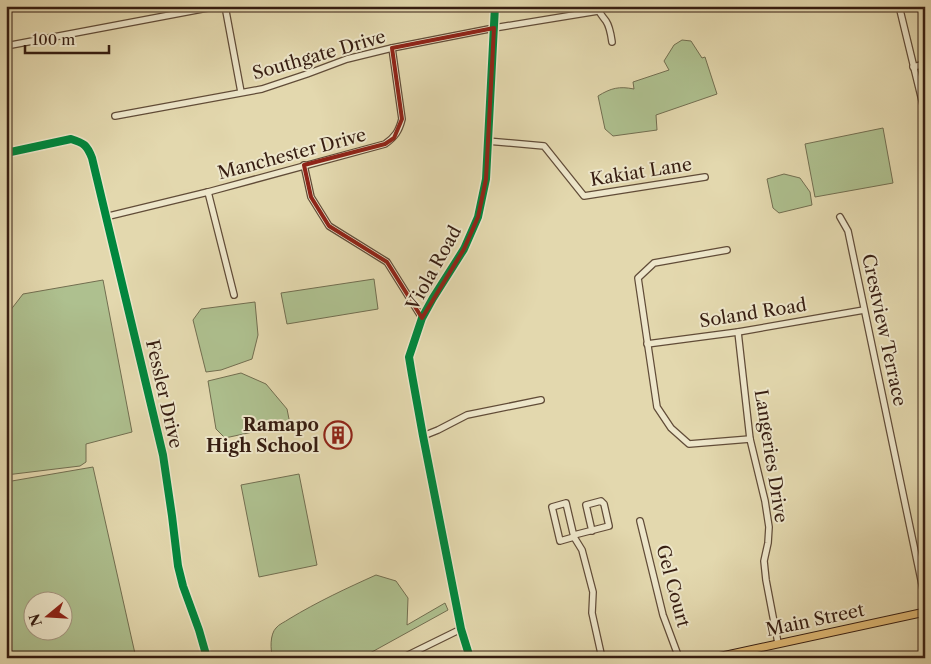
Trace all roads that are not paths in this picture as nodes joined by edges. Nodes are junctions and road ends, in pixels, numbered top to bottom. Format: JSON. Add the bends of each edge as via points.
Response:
{"nodes":[{"id":1,"x":218,"y":6,"type":"edge"},
{"id":2,"x":225,"y":6,"type":"edge"},
{"id":3,"x":494,"y":6,"type":"edge"},
{"id":4,"x":899,"y":6,"type":"edge"},
{"id":5,"x":597,"y":8,"type":"edge"},
{"id":6,"x":494,"y":28,"type":"junction"},
{"id":7,"x":612,"y":42,"type":"dead end"},
{"id":8,"x":6,"y":46,"type":"edge"},
{"id":9,"x":392,"y":48,"type":"junction"},
{"id":10,"x":925,"y":64,"type":"edge"},
{"id":11,"x":913,"y":67,"type":"junction"},
{"id":12,"x":241,"y":92,"type":"junction"},
{"id":13,"x":925,"y":113,"type":"edge"},
{"id":14,"x":115,"y":116,"type":"dead end"},
{"id":15,"x":487,"y":141,"type":"junction"},
{"id":16,"x":6,"y":153,"type":"edge"},
{"id":17,"x":304,"y":165,"type":"junction"},
{"id":18,"x":705,"y":177,"type":"dead end"},
{"id":19,"x":208,"y":192,"type":"junction"},
{"id":20,"x":105,"y":216,"type":"junction"},
{"id":21,"x":840,"y":217,"type":"dead end"},
{"id":22,"x":728,"y":250,"type":"dead end"},
{"id":23,"x":234,"y":295,"type":"dead end"},
{"id":24,"x":864,"y":310,"type":"junction"},
{"id":25,"x":422,"y":318,"type":"junction"},
{"id":26,"x":738,"y":332,"type":"junction"},
{"id":27,"x":647,"y":344,"type":"junction"},
{"id":28,"x":541,"y":400,"type":"dead end"},
{"id":29,"x":423,"y":436,"type":"junction"},
{"id":30,"x":750,"y":439,"type":"junction"},
{"id":31,"x":640,"y":520,"type":"dead end"},
{"id":32,"x":592,"y":531,"type":"junction"},
{"id":33,"x":574,"y":536,"type":"junction"},
{"id":34,"x":925,"y":599,"type":"edge"},
{"id":35,"x":925,"y":612,"type":"edge"},
{"id":36,"x":6,"y":626,"type":"edge"},
{"id":37,"x":461,"y":629,"type":"junction"},
{"id":38,"x":778,"y":643,"type":"junction"},
{"id":39,"x":6,"y":648,"type":"edge"},
{"id":40,"x":207,"y":658,"type":"edge"},
{"id":41,"x":402,"y":658,"type":"edge"},
{"id":42,"x":470,"y":658,"type":"edge"},
{"id":43,"x":602,"y":658,"type":"edge"},
{"id":44,"x":679,"y":658,"type":"edge"},
{"id":45,"x":712,"y":658,"type":"edge"}],
"edges":[{"from":1,"to":8,"type":"street"},
{"from":2,"to":12,"type":"street"},
{"from":3,"to":6,"type":"street","name":"Viola Road"},
{"from":4,"to":11,"type":"street"},
{"from":5,"to":6,"type":"street","name":"Southgate Drive"},
{"from":5,"to":7,"type":"street","via":[[607,23]]},
{"from":6,"to":9,"type":"street","name":"Southgate Drive"},
{"from":6,"to":15,"type":"street","name":"Viola Road"},
{"from":9,"to":12,"type":"street","name":"Southgate Drive","via":[[347,59],[262,89]]},
{"from":9,"to":17,"type":"street","name":"Manchester Drive","via":[[402,118],[394,138],[385,144]]},
{"from":10,"to":11,"type":"street"},
{"from":11,"to":13,"type":"street"},
{"from":12,"to":14,"type":"street","name":"Southgate Drive"},
{"from":15,"to":18,"type":"street","name":"Kakiat Lane","via":[[544,146],[584,196]]},
{"from":15,"to":25,"type":"street","name":"Viola Road","via":[[486,179],[478,217],[464,249]]},
{"from":16,"to":20,"type":"street","name":"Fessler Drive","via":[[71,139],[88,147]]},
{"from":17,"to":19,"type":"street","name":"Manchester Drive"},
{"from":17,"to":25,"type":"street","via":[[311,197],[329,226],[387,262]]},
{"from":19,"to":20,"type":"street","name":"Manchester Drive"},
{"from":19,"to":23,"type":"street"},
{"from":20,"to":40,"type":"street","name":"Fessler Drive","via":[[163,455],[178,566]]},
{"from":21,"to":24,"type":"street","name":"Crestview Terrace","via":[[848,231]]},
{"from":22,"to":27,"type":"street","via":[[654,263],[638,278]]},
{"from":24,"to":26,"type":"street","name":"Soland Road"},
{"from":24,"to":34,"type":"street","name":"Crestview Terrace"},
{"from":25,"to":29,"type":"street","name":"Viola Road","via":[[409,357]]},
{"from":26,"to":27,"type":"street","name":"Soland Road"},
{"from":26,"to":30,"type":"street","name":"Langeries Drive"},
{"from":27,"to":30,"type":"street","via":[[658,407],[671,428],[688,444]]},
{"from":28,"to":29,"type":"street","via":[[468,416]]},
{"from":29,"to":37,"type":"street","name":"Viola Road"},
{"from":30,"to":38,"type":"street","name":"Langeries Drive","via":[[769,527],[764,561]]},
{"from":31,"to":44,"type":"street","name":"Gel Court","via":[[663,615]]},
{"from":32,"to":32,"type":"street","via":[[609,526],[601,501],[586,505]]},
{"from":32,"to":33,"type":"street"},
{"from":33,"to":33,"type":"street","via":[[560,541],[552,507],[566,503]]},
{"from":33,"to":43,"type":"street","via":[[582,550],[593,592],[592,613]]},
{"from":35,"to":38,"type":"main road","name":"Main Street"},
{"from":36,"to":39,"type":"street"},
{"from":37,"to":41,"type":"street"},
{"from":37,"to":42,"type":"street","name":"Viola Road"},
{"from":38,"to":45,"type":"main road","name":"Main Street"}]}
